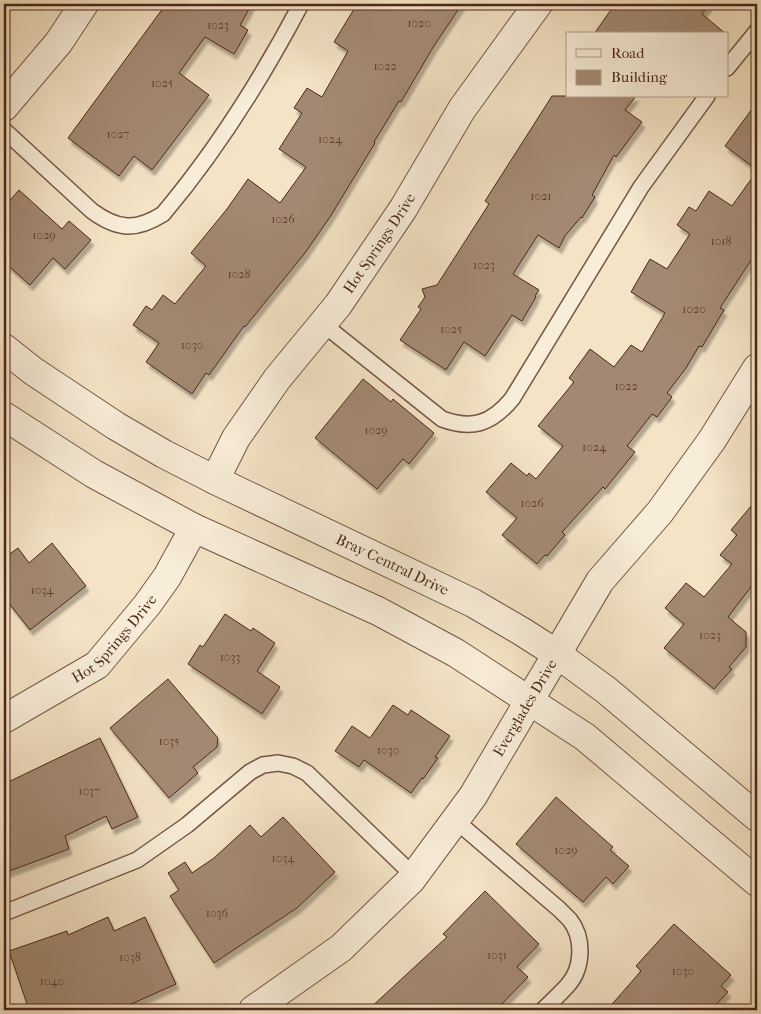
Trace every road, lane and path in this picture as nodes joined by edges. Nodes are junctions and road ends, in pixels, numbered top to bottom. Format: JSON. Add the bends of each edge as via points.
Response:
{"nodes":[{"id":1,"x":84,"y":4,"type":"edge"},
{"id":2,"x":301,"y":4,"type":"edge"},
{"id":3,"x":538,"y":4,"type":"edge"},
{"id":4,"x":757,"y":31,"type":"edge"},
{"id":5,"x":728,"y":67,"type":"edge"},
{"id":6,"x":706,"y":98,"type":"edge"},
{"id":7,"x":4,"y":112,"type":"edge"},
{"id":8,"x":323,"y":324,"type":"junction"},
{"id":9,"x":4,"y":348,"type":"edge"},
{"id":10,"x":757,"y":368,"type":"edge"},
{"id":11,"x":4,"y":416,"type":"edge"},
{"id":12,"x":215,"y":480,"type":"junction"},
{"id":13,"x":194,"y":528,"type":"junction"},
{"id":14,"x":557,"y":654,"type":"junction"},
{"id":15,"x":529,"y":700,"type":"junction"},
{"id":16,"x":4,"y":718,"type":"edge"},
{"id":17,"x":757,"y":817,"type":"edge"},
{"id":18,"x":455,"y":820,"type":"junction"},
{"id":19,"x":414,"y":876,"type":"junction"},
{"id":20,"x":757,"y":882,"type":"edge"},
{"id":21,"x":4,"y":913,"type":"edge"},
{"id":22,"x":253,"y":1010,"type":"edge"},
{"id":23,"x":543,"y":1010,"type":"edge"}],
"edges":[{"from":1,"to":7,"type":"street","via":[[59,42]]},
{"from":2,"to":7,"type":"lane","via":[[226,132],[163,214],[150,222],[119,226],[92,211]]},
{"from":3,"to":8,"type":"street","name":"Hot Springs Drive","via":[[462,109],[404,209]]},
{"from":4,"to":5,"type":"lane"},
{"from":6,"to":8,"type":"lane","via":[[641,187],[502,412],[473,425],[442,419]]},
{"from":8,"to":12,"type":"street","name":"Hot Springs Drive","via":[[277,380],[236,438]]},
{"from":9,"to":12,"type":"street","name":"Bray Central Drive","via":[[116,426]]},
{"from":10,"to":14,"type":"street","name":"Everglades Drive","via":[[712,440],[660,512],[600,581]]},
{"from":11,"to":13,"type":"street","via":[[94,474]]},
{"from":12,"to":14,"type":"street","name":"Bray Central Drive","via":[[473,603]]},
{"from":13,"to":15,"type":"street","via":[[378,611],[456,652]]},
{"from":13,"to":16,"type":"street","name":"Hot Springs Drive","via":[[147,606],[97,665]]},
{"from":14,"to":15,"type":"street","name":"Everglades Drive"},
{"from":14,"to":17,"type":"street","name":"Bray Central Drive","via":[[606,690]]},
{"from":15,"to":18,"type":"street","name":"Everglades Drive","via":[[473,796]]},
{"from":15,"to":20,"type":"street","via":[[585,737]]},
{"from":18,"to":19,"type":"street","name":"Everglades Drive"},
{"from":18,"to":23,"type":"lane","via":[[571,921],[578,936],[581,953],[577,970],[569,985]]},
{"from":19,"to":21,"type":"lane","via":[[307,772],[278,763],[263,765],[250,772],[187,825],[137,860]]},
{"from":19,"to":22,"type":"street","name":"Everglades Drive","via":[[341,948]]}]}
